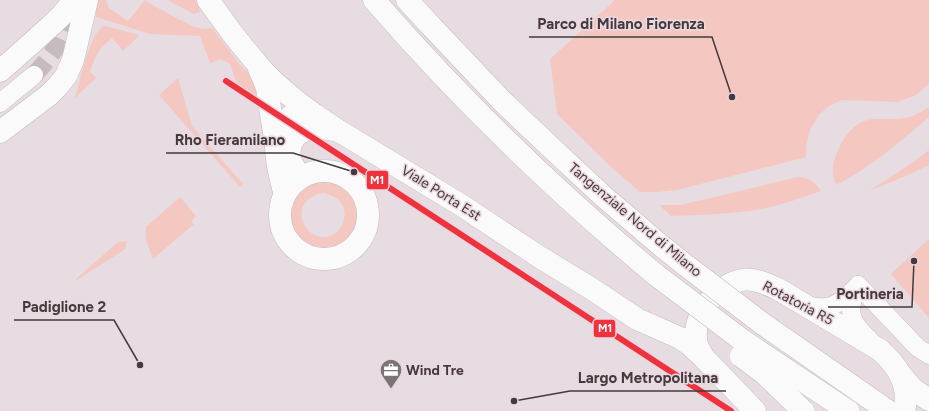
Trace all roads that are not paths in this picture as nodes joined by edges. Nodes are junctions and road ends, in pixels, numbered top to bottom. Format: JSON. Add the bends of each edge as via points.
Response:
{"nodes":[{"id":1,"x":73,"y":0,"type":"edge"},
{"id":2,"x":87,"y":0,"type":"edge"},
{"id":3,"x":208,"y":0,"type":"edge"},
{"id":4,"x":368,"y":0,"type":"edge"},
{"id":5,"x":374,"y":0,"type":"edge"},
{"id":6,"x":407,"y":0,"type":"edge"},
{"id":7,"x":414,"y":0,"type":"edge"},
{"id":8,"x":389,"y":18,"type":"junction"},
{"id":9,"x":431,"y":26,"type":"junction"},
{"id":10,"x":255,"y":62,"type":"junction"},
{"id":11,"x":0,"y":71,"type":"edge"},
{"id":12,"x":34,"y":75,"type":"tunnel mouth"},
{"id":13,"x":0,"y":103,"type":"edge"},
{"id":14,"x":315,"y":115,"type":"junction"},
{"id":15,"x":339,"y":131,"type":"junction"},
{"id":16,"x":0,"y":132,"type":"edge"},
{"id":17,"x":276,"y":147,"type":"junction"},
{"id":18,"x":318,"y":171,"type":"junction"},
{"id":19,"x":285,"y":195,"type":"junction"},
{"id":20,"x":656,"y":275,"type":"junction"},
{"id":21,"x":858,"y":285,"type":"junction"},
{"id":22,"x":802,"y":303,"type":"junction"},
{"id":23,"x":637,"y":319,"type":"junction"},
{"id":24,"x":699,"y":319,"type":"junction"},
{"id":25,"x":880,"y":350,"type":"junction"},
{"id":26,"x":929,"y":355,"type":"edge"},
{"id":27,"x":704,"y":358,"type":"junction"},
{"id":28,"x":900,"y":374,"type":"junction"},
{"id":29,"x":929,"y":400,"type":"edge"},
{"id":30,"x":751,"y":408,"type":"edge"},
{"id":31,"x":803,"y":411,"type":"edge"},
{"id":32,"x":848,"y":411,"type":"edge"},
{"id":33,"x":888,"y":411,"type":"edge"},
{"id":34,"x":904,"y":411,"type":"edge"}],
"edges":[{"from":1,"to":11,"type":"main road","via":[[58,19]]},
{"from":2,"to":16,"type":"main road","via":[[73,60],[66,76],[49,95]]},
{"from":3,"to":10,"type":"main road","name":"Viale Porta Est"},
{"from":4,"to":8,"type":"main road"},
{"from":5,"to":8,"type":"main road","name":"Tangenziale Nord di Milano"},
{"from":6,"to":9,"type":"main road","name":"Tangenziale Nord di Milano"},
{"from":7,"to":9,"type":"main road"},
{"from":8,"to":20,"type":"main road","name":"Tangenziale Nord di Milano","via":[[490,124],[582,211]]},
{"from":9,"to":33,"type":"main road","name":"Tangenziale Nord di Milano","bridge":true,"via":[[558,155],[658,243],[763,324]]},
{"from":10,"to":14,"type":"main road","name":"Viale Porta Est","via":[[274,82]]},
{"from":10,"to":17,"type":"main road","via":[[264,80]]},
{"from":12,"to":13,"type":"street"},
{"from":14,"to":15,"type":"main road","name":"Viale Porta Est"},
{"from":14,"to":17,"type":"main road","via":[[301,112],[287,119],[280,129]]},
{"from":15,"to":18,"type":"main road","via":[[324,128],[305,130],[292,141],[289,152],[293,166],[306,172]]},
{"from":15,"to":23,"type":"main road","name":"Viale Porta Est","via":[[461,204]]},
{"from":17,"to":19,"type":"main road"},
{"from":18,"to":19,"type":"main road","via":[[296,180]]},
{"from":18,"to":19,"type":"main road","via":[[333,171],[346,176],[358,186],[365,198],[369,213],[367,228],[360,242],[349,253],[334,259],[320,260],[295,249],[281,226],[281,204]]},
{"from":20,"to":31,"type":"main road","bridge":true,"via":[[723,343],[765,374]]},
{"from":20,"to":32,"type":"main road","name":"Tangenziale Nord di Milano","bridge":true,"via":[[742,340]]},
{"from":21,"to":22,"type":"street","via":[[842,300],[829,307],[815,307]]},
{"from":21,"to":25,"type":"street","via":[[853,296],[852,319],[860,331]]},
{"from":21,"to":26,"type":"street","via":[[918,348]]},
{"from":22,"to":24,"type":"main road","name":"Rotatoria R5","via":[[767,284],[744,280],[734,282],[716,294]]},
{"from":22,"to":25,"type":"main road","name":"Rotatoria R5"},
{"from":23,"to":24,"type":"main road","name":"Viale Porta Est","via":[[684,327]]},
{"from":23,"to":27,"type":"main road","name":"Viale Porta Est","via":[[680,338]]},
{"from":24,"to":27,"type":"main road","name":"Rotatoria R5","via":[[696,328],[697,344]]},
{"from":25,"to":28,"type":"main road","name":"Rotatoria R5","via":[[893,362]]},
{"from":27,"to":30,"type":"main road","name":"Rotatoria R5"},
{"from":28,"to":29,"type":"main road","via":[[913,389]]},
{"from":28,"to":34,"type":"main road","name":"Rotatoria R5","via":[[907,395]]}]}
